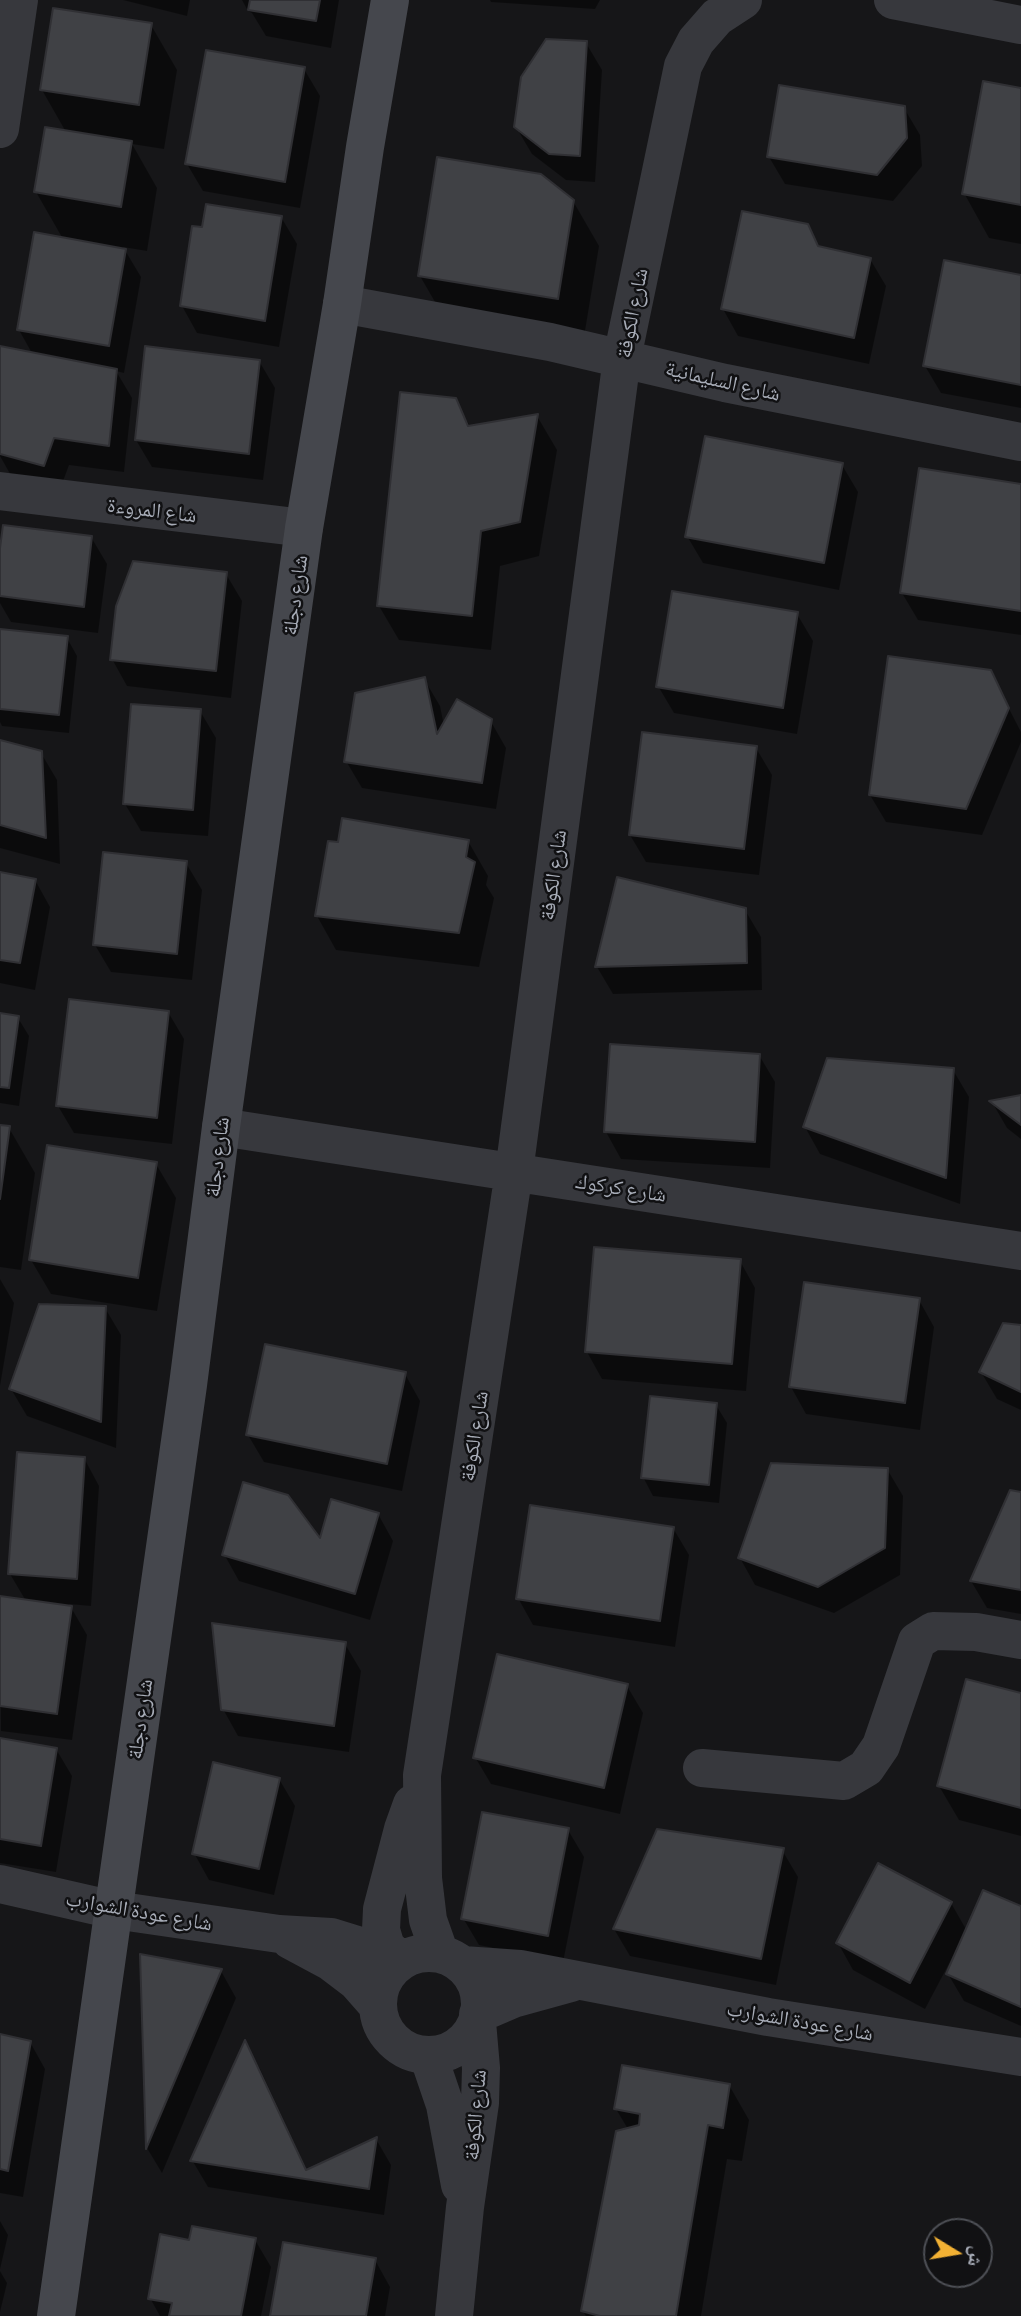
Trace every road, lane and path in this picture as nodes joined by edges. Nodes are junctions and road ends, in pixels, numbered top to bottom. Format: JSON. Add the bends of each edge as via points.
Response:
{"nodes":[{"id":1,"x":19,"y":0,"type":"edge"},
{"id":2,"x":390,"y":0,"type":"edge"},
{"id":3,"x":743,"y":0,"type":"edge"},
{"id":4,"x":893,"y":0,"type":"edge"},
{"id":5,"x":1021,"y":25,"type":"edge"},
{"id":6,"x":0,"y":129,"type":"edge"},
{"id":7,"x":342,"y":304,"type":"junction"},
{"id":8,"x":622,"y":358,"type":"junction"},
{"id":9,"x":1021,"y":442,"type":"edge"},
{"id":10,"x":0,"y":491,"type":"edge"},
{"id":11,"x":304,"y":528,"type":"junction"},
{"id":12,"x":221,"y":1127,"type":"junction"},
{"id":13,"x":514,"y":1172,"type":"junction"},
{"id":14,"x":1021,"y":1251,"type":"edge"},
{"id":15,"x":1021,"y":1640,"type":"edge"},
{"id":16,"x":702,"y":1768,"type":"dead end"},
{"id":17,"x":422,"y":1776,"type":"junction"},
{"id":18,"x":0,"y":1884,"type":"edge"},
{"id":19,"x":114,"y":1910,"type":"junction"},
{"id":20,"x":279,"y":1934,"type":"junction"},
{"id":21,"x":451,"y":1960,"type":"junction"},
{"id":22,"x":399,"y":1962,"type":"junction"},
{"id":23,"x":580,"y":1981,"type":"junction"},
{"id":24,"x":378,"y":2006,"type":"junction"},
{"id":25,"x":477,"y":2018,"type":"junction"},
{"id":26,"x":428,"y":2055,"type":"junction"},
{"id":27,"x":1021,"y":2057,"type":"edge"},
{"id":28,"x":465,"y":2207,"type":"junction"},
{"id":29,"x":56,"y":2316,"type":"edge"},
{"id":30,"x":453,"y":2316,"type":"edge"}],
"edges":[{"from":1,"to":6,"type":"street"},
{"from":2,"to":7,"type":"street","name":"شارع دجلة"},
{"from":3,"to":8,"type":"street","name":"شارع الكوفة","via":[[716,17],[683,66]]},
{"from":4,"to":5,"type":"street"},
{"from":7,"to":8,"type":"street","name":"شارع السليمانية"},
{"from":7,"to":11,"type":"street","name":"شارع دجلة"},
{"from":8,"to":9,"type":"street","name":"شارع السليمانية"},
{"from":8,"to":13,"type":"street","name":"شارع الكوفة"},
{"from":10,"to":11,"type":"street","name":"شاع المروءة"},
{"from":11,"to":12,"type":"street","name":"شارع دجلة"},
{"from":12,"to":13,"type":"street","name":"شارع كركوك"},
{"from":12,"to":19,"type":"street","name":"شارع دجلة"},
{"from":13,"to":14,"type":"street","name":"شارع كركوك"},
{"from":13,"to":17,"type":"street","name":"شارع الكوفة"},
{"from":15,"to":16,"type":"street","via":[[933,1631],[917,1642],[881,1746],[866,1768],[844,1781]]},
{"from":17,"to":21,"type":"street","name":"شارع الكوفة","via":[[428,1920]]},
{"from":17,"to":22,"type":"street","name":"شارع الكوفة","via":[[382,1909],[386,1947]]},
{"from":18,"to":19,"type":"street","name":"شارع عودة الشوارب"},
{"from":19,"to":20,"type":"street","name":"شارع عودة الشوارب"},
{"from":19,"to":29,"type":"street","name":"شارع دجلة"},
{"from":20,"to":22,"type":"street","name":"شارع عودة الشوارب","via":[[331,1937]]},
{"from":20,"to":24,"type":"street","name":"شارع عودة الشوارب","via":[[331,1962]]},
{"from":21,"to":22,"type":"street","via":[[418,1953]]},
{"from":21,"to":23,"type":"street","name":"شارع عودة الشوارب"},
{"from":21,"to":25,"type":"street","via":[[472,1977],[478,1991]]},
{"from":22,"to":24,"type":"street","via":[[384,1979]]},
{"from":23,"to":25,"type":"street","name":"شارع عودة الشوارب","via":[[513,1999]]},
{"from":23,"to":27,"type":"street","name":"شارع عودة الشوارب","via":[[768,2017]]},
{"from":24,"to":26,"type":"street","via":[[381,2021],[399,2045]]},
{"from":25,"to":26,"type":"street","via":[[469,2036],[457,2046]]},
{"from":25,"to":28,"type":"street","name":"شارع الكوفة","via":[[480,2103]]},
{"from":26,"to":28,"type":"street","name":"شارع الكوفة","via":[[445,2105]]},
{"from":28,"to":30,"type":"street","name":"شارع الكوفة"}]}
